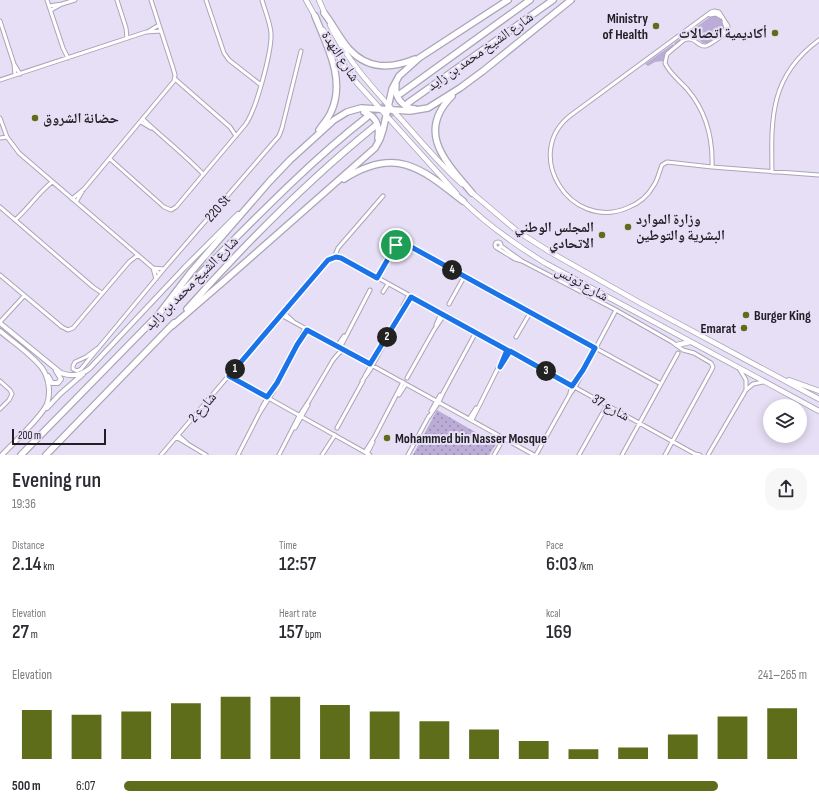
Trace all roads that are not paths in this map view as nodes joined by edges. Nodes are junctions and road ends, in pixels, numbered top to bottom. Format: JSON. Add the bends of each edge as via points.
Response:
{"nodes":[{"id":1,"x":48,"y":0,"type":"edge"},
{"id":2,"x":74,"y":0,"type":"edge"},
{"id":3,"x":117,"y":0,"type":"edge"},
{"id":4,"x":151,"y":0,"type":"edge"},
{"id":5,"x":206,"y":0,"type":"edge"},
{"id":6,"x":262,"y":0,"type":"edge"},
{"id":7,"x":306,"y":0,"type":"edge"},
{"id":8,"x":319,"y":0,"type":"edge"},
{"id":9,"x":508,"y":0,"type":"edge"},
{"id":10,"x":530,"y":0,"type":"edge"},
{"id":11,"x":553,"y":0,"type":"edge"},
{"id":12,"x":571,"y":0,"type":"edge"},
{"id":13,"x":50,"y":8,"type":"junction"},
{"id":14,"x":324,"y":13,"type":"junction"},
{"id":15,"x":315,"y":16,"type":"junction"},
{"id":16,"x":0,"y":23,"type":"edge"},
{"id":17,"x":159,"y":25,"type":"junction"},
{"id":18,"x":126,"y":28,"type":"junction"},
{"id":19,"x":161,"y":31,"type":"junction"},
{"id":20,"x":149,"y":32,"type":"junction"},
{"id":21,"x":132,"y":37,"type":"junction"},
{"id":22,"x":127,"y":38,"type":"junction"},
{"id":23,"x":819,"y":40,"type":"edge"},
{"id":24,"x":301,"y":51,"type":"dead end"},
{"id":25,"x":426,"y":53,"type":"junction"},
{"id":26,"x":66,"y":58,"type":"junction"},
{"id":27,"x":14,"y":64,"type":"junction"},
{"id":28,"x":20,"y":74,"type":"junction"},
{"id":29,"x":15,"y":75,"type":"junction"},
{"id":30,"x":399,"y":76,"type":"junction"},
{"id":31,"x":175,"y":77,"type":"junction"},
{"id":32,"x":252,"y":77,"type":"junction"},
{"id":33,"x":262,"y":79,"type":"junction"},
{"id":34,"x":0,"y":80,"type":"edge"},
{"id":35,"x":173,"y":83,"type":"junction"},
{"id":36,"x":261,"y":85,"type":"junction"},
{"id":37,"x":183,"y":87,"type":"junction"},
{"id":38,"x":460,"y":88,"type":"junction"},
{"id":39,"x":400,"y":94,"type":"tunnel mouth"},
{"id":40,"x":408,"y":103,"type":"tunnel mouth"},
{"id":41,"x":380,"y":109,"type":"junction"},
{"id":42,"x":354,"y":110,"type":"junction"},
{"id":43,"x":389,"y":110,"type":"junction"},
{"id":44,"x":424,"y":110,"type":"junction"},
{"id":45,"x":367,"y":117,"type":"tunnel mouth"},
{"id":46,"x":0,"y":118,"type":"edge"},
{"id":47,"x":142,"y":120,"type":"junction"},
{"id":48,"x":375,"y":126,"type":"tunnel mouth"},
{"id":49,"x":230,"y":127,"type":"junction"},
{"id":50,"x":5,"y":132,"type":"junction"},
{"id":51,"x":240,"y":132,"type":"junction"},
{"id":52,"x":0,"y":136,"type":"edge"},
{"id":53,"x":236,"y":136,"type":"junction"},
{"id":54,"x":7,"y":137,"type":"junction"},
{"id":55,"x":378,"y":142,"type":"junction"},
{"id":56,"x":308,"y":144,"type":"junction"},
{"id":57,"x":109,"y":160,"type":"junction"},
{"id":58,"x":711,"y":167,"type":"junction"},
{"id":59,"x":771,"y":172,"type":"junction"},
{"id":60,"x":204,"y":173,"type":"junction"},
{"id":61,"x":819,"y":175,"type":"edge"},
{"id":62,"x":49,"y":179,"type":"junction"},
{"id":63,"x":52,"y":182,"type":"junction"},
{"id":64,"x":44,"y":188,"type":"junction"},
{"id":65,"x":84,"y":189,"type":"junction"},
{"id":66,"x":328,"y":189,"type":"junction"},
{"id":67,"x":472,"y":193,"type":"junction"},
{"id":68,"x":383,"y":196,"type":"dead end"},
{"id":69,"x":72,"y":199,"type":"junction"},
{"id":70,"x":463,"y":201,"type":"junction"},
{"id":71,"x":76,"y":202,"type":"junction"},
{"id":72,"x":251,"y":203,"type":"junction"},
{"id":73,"x":0,"y":207,"type":"edge"},
{"id":74,"x":23,"y":214,"type":"junction"},
{"id":75,"x":15,"y":220,"type":"junction"},
{"id":76,"x":19,"y":223,"type":"junction"},
{"id":77,"x":499,"y":247,"type":"dead end"},
{"id":78,"x":136,"y":253,"type":"junction"},
{"id":79,"x":336,"y":257,"type":"junction"},
{"id":80,"x":153,"y":268,"type":"junction"},
{"id":81,"x":164,"y":269,"type":"junction"},
{"id":82,"x":160,"y":274,"type":"junction"},
{"id":83,"x":0,"y":275,"type":"edge"},
{"id":84,"x":464,"y":276,"type":"junction"},
{"id":85,"x":377,"y":278,"type":"junction"},
{"id":86,"x":156,"y":279,"type":"junction"},
{"id":87,"x":388,"y":284,"type":"junction"},
{"id":88,"x":370,"y":290,"type":"dead end"},
{"id":89,"x":383,"y":292,"type":"dead end"},
{"id":90,"x":101,"y":294,"type":"junction"},
{"id":91,"x":24,"y":296,"type":"junction"},
{"id":92,"x":410,"y":296,"type":"junction"},
{"id":93,"x":449,"y":304,"type":"dead end"},
{"id":94,"x":616,"y":310,"type":"junction"},
{"id":95,"x":530,"y":313,"type":"junction"},
{"id":96,"x":160,"y":314,"type":"junction"},
{"id":97,"x":282,"y":314,"type":"junction"},
{"id":98,"x":443,"y":314,"type":"junction"},
{"id":99,"x":0,"y":323,"type":"edge"},
{"id":100,"x":172,"y":326,"type":"junction"},
{"id":101,"x":306,"y":329,"type":"junction"},
{"id":102,"x":0,"y":331,"type":"edge"},
{"id":103,"x":476,"y":332,"type":"junction"},
{"id":104,"x":516,"y":337,"type":"dead end"},
{"id":105,"x":690,"y":342,"type":"junction"},
{"id":106,"x":679,"y":345,"type":"junction"},
{"id":107,"x":338,"y":347,"type":"junction"},
{"id":108,"x":98,"y":348,"type":"junction"},
{"id":109,"x":595,"y":348,"type":"junction"},
{"id":110,"x":345,"y":350,"type":"junction"},
{"id":111,"x":509,"y":350,"type":"junction"},
{"id":112,"x":678,"y":353,"type":"dead end"},
{"id":113,"x":27,"y":354,"type":"junction"},
{"id":114,"x":50,"y":365,"type":"junction"},
{"id":115,"x":371,"y":365,"type":"junction"},
{"id":116,"x":739,"y":368,"type":"junction"},
{"id":117,"x":85,"y":372,"type":"junction"},
{"id":118,"x":230,"y":375,"type":"junction"},
{"id":119,"x":407,"y":378,"type":"dead end"},
{"id":120,"x":783,"y":379,"type":"junction"},
{"id":121,"x":0,"y":381,"type":"edge"},
{"id":122,"x":765,"y":382,"type":"junction"},
{"id":123,"x":404,"y":383,"type":"junction"},
{"id":124,"x":661,"y":384,"type":"junction"},
{"id":125,"x":574,"y":386,"type":"junction"},
{"id":126,"x":746,"y":390,"type":"junction"},
{"id":127,"x":819,"y":391,"type":"edge"},
{"id":128,"x":268,"y":398,"type":"junction"},
{"id":129,"x":819,"y":399,"type":"edge"},
{"id":130,"x":437,"y":401,"type":"junction"},
{"id":131,"x":607,"y":405,"type":"junction"},
{"id":132,"x":0,"y":408,"type":"edge"},
{"id":133,"x":819,"y":413,"type":"edge"},
{"id":134,"x":41,"y":414,"type":"junction"},
{"id":135,"x":300,"y":416,"type":"junction"},
{"id":136,"x":470,"y":420,"type":"junction"},
{"id":137,"x":639,"y":423,"type":"junction"},
{"id":138,"x":337,"y":428,"type":"dead end"},
{"id":139,"x":334,"y":435,"type":"junction"},
{"id":140,"x":177,"y":436,"type":"junction"},
{"id":141,"x":504,"y":438,"type":"junction"},
{"id":142,"x":672,"y":441,"type":"junction"},
{"id":143,"x":238,"y":454,"type":"edge"},
{"id":144,"x":367,"y":454,"type":"edge"},
{"id":145,"x":696,"y":454,"type":"edge"},
{"id":146,"x":2,"y":455,"type":"edge"},
{"id":147,"x":22,"y":455,"type":"edge"},
{"id":148,"x":46,"y":455,"type":"edge"},
{"id":149,"x":161,"y":455,"type":"edge"},
{"id":150,"x":206,"y":455,"type":"edge"},
{"id":151,"x":280,"y":455,"type":"edge"},
{"id":152,"x":322,"y":455,"type":"edge"},
{"id":153,"x":408,"y":455,"type":"edge"},
{"id":154,"x":494,"y":455,"type":"edge"},
{"id":155,"x":535,"y":455,"type":"edge"},
{"id":156,"x":579,"y":455,"type":"edge"},
{"id":157,"x":622,"y":455,"type":"edge"},
{"id":158,"x":665,"y":455,"type":"edge"},
{"id":159,"x":700,"y":455,"type":"edge"},
{"id":160,"x":710,"y":455,"type":"edge"}],
"edges":[{"from":1,"to":13,"type":"street"},
{"from":2,"to":13,"type":"street"},
{"from":3,"to":18,"type":"street"},
{"from":4,"to":17,"type":"street"},
{"from":5,"to":32,"type":"street","via":[[224,53]]},
{"from":6,"to":33,"type":"street","via":[[270,44]]},
{"from":7,"to":15,"type":"main road","name":"شارع النهدة"},
{"from":8,"to":14,"type":"main road","name":"شارع النهدة"},
{"from":9,"to":25,"type":"highway"},
{"from":10,"to":39,"type":"highway","name":"شارع الشيخ محمد بن زايد"},
{"from":11,"to":40,"type":"highway","name":"شارع الشيخ محمد بن زايد"},
{"from":12,"to":38,"type":"highway"},
{"from":13,"to":26,"type":"street"},
{"from":14,"to":25,"type":"highway","via":[[348,48],[365,62],[381,66],[398,65]]},
{"from":14,"to":43,"type":"main road","name":"شارع النهدة","via":[[350,60]]},
{"from":15,"to":41,"type":"main road","name":"شارع النهدة","via":[[343,64]]},
{"from":15,"to":56,"type":"highway","via":[[334,67],[336,89],[332,111]]},
{"from":16,"to":27,"type":"street"},
{"from":17,"to":19,"type":"street"},
{"from":17,"to":20,"type":"street"},
{"from":18,"to":21,"type":"street"},
{"from":18,"to":22,"type":"street"},
{"from":19,"to":20,"type":"street"},
{"from":19,"to":31,"type":"street"},
{"from":20,"to":21,"type":"street"},
{"from":21,"to":22,"type":"street"},
{"from":22,"to":26,"type":"street"},
{"from":23,"to":59,"type":"street","via":[[796,62],[780,88],[772,118]]},
{"from":24,"to":81,"type":"street","name":"220 St","via":[[279,136]]},
{"from":25,"to":30,"type":"highway"},
{"from":26,"to":28,"type":"street"},
{"from":27,"to":28,"type":"street"},
{"from":27,"to":29,"type":"street"},
{"from":28,"to":29,"type":"street"},
{"from":29,"to":34,"type":"street"},
{"from":30,"to":43,"type":"highway","via":[[392,89]]},
{"from":30,"to":44,"type":"highway","via":[[396,88],[398,99],[412,109]]},
{"from":31,"to":35,"type":"street"},
{"from":31,"to":37,"type":"street"},
{"from":32,"to":33,"type":"street"},
{"from":32,"to":36,"type":"street"},
{"from":33,"to":36,"type":"street"},
{"from":35,"to":37,"type":"street"},
{"from":35,"to":47,"type":"street"},
{"from":36,"to":51,"type":"street","via":[[250,118]]},
{"from":37,"to":49,"type":"street"},
{"from":38,"to":44,"type":"highway"},
{"from":38,"to":67,"type":"highway","via":[[438,116],[436,140],[444,159]]},
{"from":41,"to":42,"type":"highway"},
{"from":41,"to":43,"type":"highway"},
{"from":42,"to":55,"type":"highway","via":[[367,112],[374,118],[379,129]]},
{"from":42,"to":56,"type":"highway","via":[[334,120]]},
{"from":43,"to":44,"type":"highway"},
{"from":43,"to":55,"type":"highway"},
{"from":43,"to":67,"type":"main road","name":"شارع تونس"},
{"from":43,"to":70,"type":"main road","name":"شارع تونس"},
{"from":45,"to":96,"type":"highway","name":"شارع الشيخ محمد بن زايد","via":[[302,173]]},
{"from":46,"to":50,"type":"street"},
{"from":47,"to":57,"type":"street"},
{"from":47,"to":60,"type":"street"},
{"from":48,"to":100,"type":"highway","name":"شارع الشيخ محمد بن زايد","via":[[295,197]]},
{"from":49,"to":51,"type":"street"},
{"from":49,"to":53,"type":"street"},
{"from":50,"to":52,"type":"street"},
{"from":50,"to":54,"type":"street"},
{"from":51,"to":53,"type":"street"},
{"from":52,"to":54,"type":"street"},
{"from":53,"to":60,"type":"street"},
{"from":54,"to":62,"type":"street","via":[[18,153]]},
{"from":55,"to":66,"type":"highway","via":[[371,152]]},
{"from":56,"to":72,"type":"highway"},
{"from":57,"to":60,"type":"street","via":[[168,210],[176,207]]},
{"from":57,"to":65,"type":"street"},
{"from":58,"to":58,"type":"street","via":[[664,163],[652,189],[644,197],[625,209],[602,212],[590,210],[572,200],[558,186],[551,167],[550,154],[557,129],[565,119],[711,12],[716,11],[728,25],[726,33],[707,45],[701,45],[691,37],[684,40],[667,54],[665,63],[702,111],[709,133]]},
{"from":58,"to":59,"type":"street"},
{"from":59,"to":61,"type":"street"},
{"from":62,"to":63,"type":"street"},
{"from":62,"to":64,"type":"street"},
{"from":63,"to":64,"type":"street"},
{"from":63,"to":69,"type":"street"},
{"from":64,"to":74,"type":"street"},
{"from":65,"to":69,"type":"street"},
{"from":65,"to":71,"type":"street"},
{"from":66,"to":70,"type":"highway","via":[[371,165],[397,163],[422,170]]},
{"from":66,"to":100,"type":"highway"},
{"from":67,"to":120,"type":"main road","name":"شارع تونس","via":[[512,227],[550,252]]},
{"from":68,"to":79,"type":"street","name":"شارع 2","via":[[338,248]]},
{"from":69,"to":71,"type":"street"},
{"from":70,"to":105,"type":"main road","name":"شارع تونس","via":[[494,228],[539,260]]},
{"from":71,"to":78,"type":"street"},
{"from":72,"to":96,"type":"highway","via":[[191,272]]},
{"from":72,"to":117,"type":"main road","via":[[208,243]]},
{"from":73,"to":75,"type":"street"},
{"from":74,"to":75,"type":"street"},
{"from":74,"to":76,"type":"street"},
{"from":75,"to":76,"type":"street"},
{"from":76,"to":90,"type":"street"},
{"from":77,"to":94,"type":"street"},
{"from":78,"to":80,"type":"street"},
{"from":78,"to":90,"type":"street"},
{"from":79,"to":85,"type":"street","name":"شارع 37"},
{"from":79,"to":97,"type":"street","name":"شارع 2","via":[[326,262]]},
{"from":80,"to":81,"type":"street"},
{"from":80,"to":82,"type":"street"},
{"from":80,"to":86,"type":"street"},
{"from":81,"to":82,"type":"street","name":"220 St"},
{"from":82,"to":86,"type":"street","name":"220 St"},
{"from":83,"to":91,"type":"street"},
{"from":84,"to":85,"type":"street","via":[[404,243],[399,243]]},
{"from":84,"to":93,"type":"street"},
{"from":84,"to":95,"type":"street"},
{"from":85,"to":87,"type":"street","name":"شارع 37"},
{"from":86,"to":108,"type":"street","name":"220 St"},
{"from":87,"to":89,"type":"street"},
{"from":87,"to":92,"type":"street","name":"شارع 37"},
{"from":88,"to":107,"type":"street"},
{"from":90,"to":91,"type":"street","via":[[73,328],[68,330]]},
{"from":91,"to":99,"type":"street"},
{"from":92,"to":98,"type":"street","name":"شارع 37"},
{"from":92,"to":115,"type":"street"},
{"from":94,"to":106,"type":"street"},
{"from":94,"to":109,"type":"street"},
{"from":95,"to":104,"type":"street"},
{"from":95,"to":109,"type":"street"},
{"from":96,"to":147,"type":"highway","name":"شارع الشيخ محمد بن زايد"},
{"from":97,"to":101,"type":"street"},
{"from":97,"to":118,"type":"street","name":"شارع 2"},
{"from":98,"to":103,"type":"street","name":"شارع 37"},
{"from":98,"to":119,"type":"street"},
{"from":99,"to":114,"type":"main road"},
{"from":100,"to":148,"type":"highway","name":"شارع الشيخ محمد بن زايد"},
{"from":101,"to":107,"type":"street"},
{"from":101,"to":128,"type":"street"},
{"from":102,"to":113,"type":"main road"},
{"from":103,"to":111,"type":"street","name":"شارع 37"},
{"from":103,"to":130,"type":"street"},
{"from":105,"to":106,"type":"main road"},
{"from":105,"to":116,"type":"main road","name":"شارع تونس"},
{"from":106,"to":142,"type":"street","via":[[683,350],[709,361],[712,369]]},
{"from":107,"to":110,"type":"street"},
{"from":108,"to":108,"type":"street","name":"220 St","via":[[75,362],[74,369],[81,369]]},
{"from":109,"to":124,"type":"street"},
{"from":109,"to":125,"type":"street"},
{"from":110,"to":115,"type":"street"},
{"from":110,"to":135,"type":"street","via":[[333,360]]},
{"from":111,"to":125,"type":"street","name":"شارع 37"},
{"from":111,"to":136,"type":"street"},
{"from":112,"to":124,"type":"street"},
{"from":113,"to":114,"type":"main road","via":[[42,367],[52,383],[58,383],[60,377]]},
{"from":113,"to":134,"type":"main road","via":[[42,368],[47,380],[48,400]]},
{"from":114,"to":117,"type":"main road","via":[[69,375]]},
{"from":115,"to":123,"type":"street"},
{"from":115,"to":138,"type":"street"},
{"from":116,"to":122,"type":"main road","name":"شارع تونس"},
{"from":116,"to":126,"type":"street","via":[[746,380]]},
{"from":117,"to":134,"type":"main road"},
{"from":118,"to":128,"type":"street"},
{"from":118,"to":140,"type":"street","name":"شارع 2"},
{"from":120,"to":127,"type":"main road"},
{"from":120,"to":129,"type":"main road","name":"شارع تونس"},
{"from":121,"to":132,"type":"street","via":[[11,392],[11,398]]},
{"from":122,"to":126,"type":"street","via":[[752,384]]},
{"from":122,"to":133,"type":"main road","name":"شارع تونس"},
{"from":123,"to":130,"type":"street"},
{"from":123,"to":144,"type":"street"},
{"from":124,"to":137,"type":"street"},
{"from":125,"to":131,"type":"street","name":"شارع 37"},
{"from":125,"to":155,"type":"street"},
{"from":126,"to":160,"type":"street"},
{"from":128,"to":135,"type":"street"},
{"from":128,"to":143,"type":"street"},
{"from":130,"to":136,"type":"street"},
{"from":130,"to":153,"type":"street"},
{"from":131,"to":137,"type":"street","name":"شارع 37"},
{"from":131,"to":156,"type":"street"},
{"from":134,"to":146,"type":"main road"},
{"from":135,"to":139,"type":"street"},
{"from":135,"to":151,"type":"street"},
{"from":136,"to":141,"type":"street"},
{"from":137,"to":142,"type":"street","name":"شارع 37"},
{"from":137,"to":157,"type":"street"},
{"from":139,"to":144,"type":"street"},
{"from":139,"to":152,"type":"street"},
{"from":140,"to":149,"type":"street","name":"شارع 2"},
{"from":140,"to":150,"type":"street"},
{"from":141,"to":154,"type":"street"},
{"from":141,"to":155,"type":"street"},
{"from":142,"to":145,"type":"street","name":"شارع 37"},
{"from":142,"to":158,"type":"street"},
{"from":145,"to":159,"type":"street","name":"شارع 37"}]}
